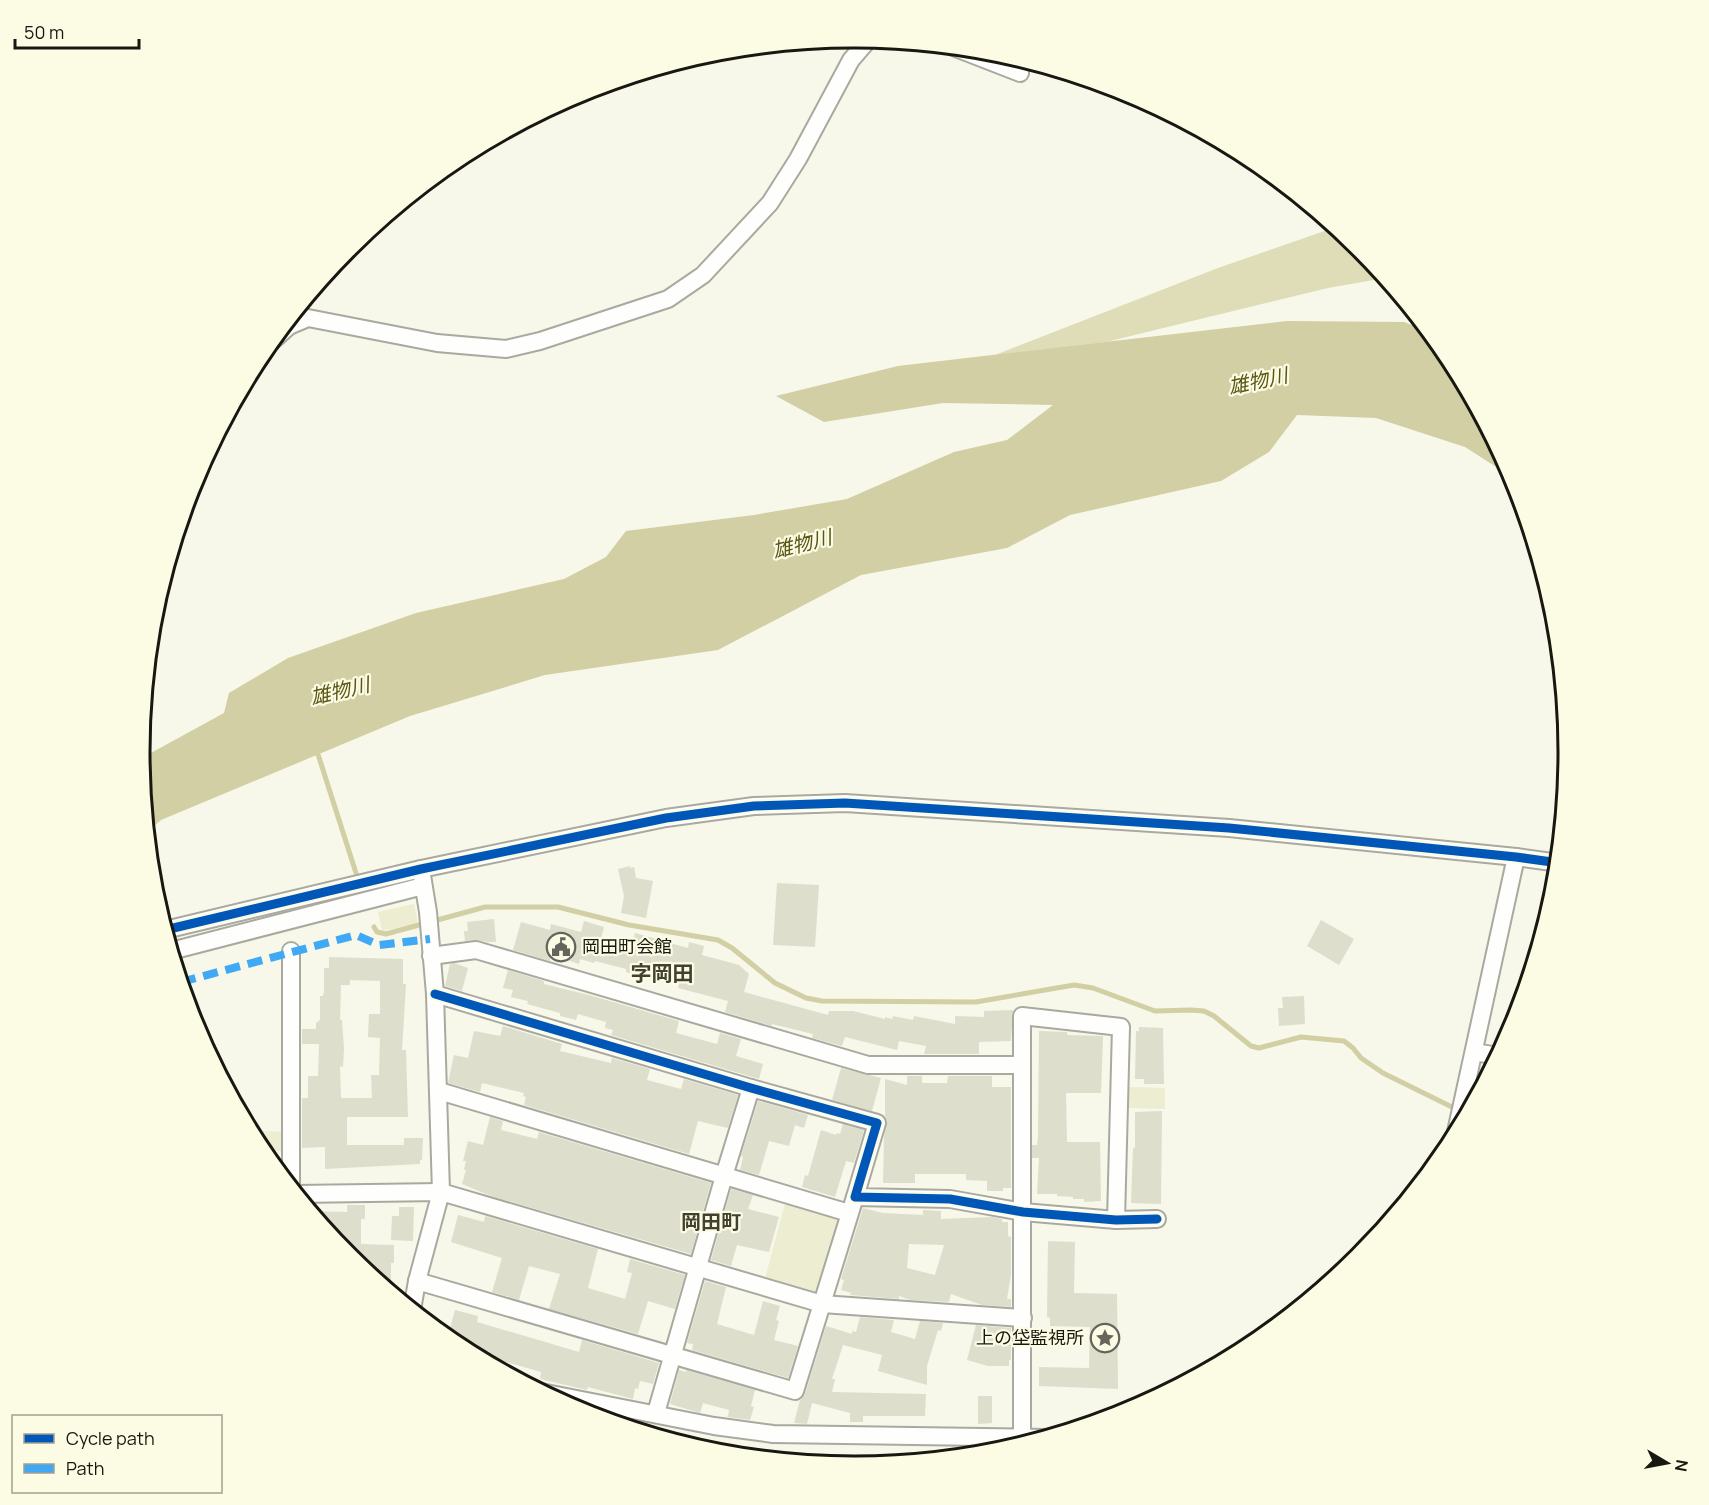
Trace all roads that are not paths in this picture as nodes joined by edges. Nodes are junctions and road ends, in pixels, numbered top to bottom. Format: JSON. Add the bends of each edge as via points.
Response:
{"nodes":[{"id":1,"x":861,"y":48,"type":"edge"},
{"id":2,"x":991,"y":62,"type":"edge"},
{"id":3,"x":1020,"y":73,"type":"dead end"},
{"id":4,"x":297,"y":323,"type":"edge"},
{"id":5,"x":1516,"y":857,"type":"junction"},
{"id":6,"x":1550,"y":862,"type":"edge"},
{"id":7,"x":421,"y":869,"type":"junction"},
{"id":8,"x":423,"y":886,"type":"junction"},
{"id":9,"x":172,"y":928,"type":"edge"},
{"id":10,"x":178,"y":949,"type":"edge"},
{"id":11,"x":291,"y":951,"type":"dead end"},
{"id":12,"x":431,"y":956,"type":"junction"},
{"id":13,"x":435,"y":994,"type":"junction"},
{"id":14,"x":1474,"y":1052,"type":"junction"},
{"id":15,"x":1490,"y":1055,"type":"edge"},
{"id":16,"x":1022,"y":1065,"type":"junction"},
{"id":17,"x":751,"y":1088,"type":"junction"},
{"id":18,"x":439,"y":1091,"type":"junction"},
{"id":19,"x":1460,"y":1112,"type":"edge"},
{"id":20,"x":291,"y":1174,"type":"edge"},
{"id":21,"x":724,"y":1176,"type":"junction"},
{"id":22,"x":441,"y":1192,"type":"junction"},
{"id":23,"x":306,"y":1194,"type":"edge"},
{"id":24,"x":852,"y":1205,"type":"junction"},
{"id":25,"x":1023,"y":1212,"type":"junction"},
{"id":26,"x":1157,"y":1219,"type":"dead end"},
{"id":27,"x":1116,"y":1220,"type":"junction"},
{"id":28,"x":698,"y":1268,"type":"junction"},
{"id":29,"x":417,"y":1281,"type":"junction"},
{"id":30,"x":414,"y":1301,"type":"edge"},
{"id":31,"x":822,"y":1304,"type":"junction"},
{"id":32,"x":1023,"y":1318,"type":"junction"},
{"id":33,"x":672,"y":1356,"type":"junction"},
{"id":34,"x":574,"y":1398,"type":"edge"},
{"id":35,"x":656,"y":1413,"type":"junction"},
{"id":36,"x":1022,"y":1436,"type":"edge"},
{"id":37,"x":1000,"y":1441,"type":"edge"}],
"edges":[{"from":1,"to":4,"type":"street","via":[[850,60],[770,203],[704,275],[668,298],[506,349],[437,343],[308,318]]},
{"from":2,"to":3,"type":"street"},
{"from":5,"to":6,"type":"street"},
{"from":5,"to":7,"type":"street","via":[[1229,828],[845,803],[754,806],[666,818]]},
{"from":5,"to":14,"type":"street"},
{"from":7,"to":8,"type":"street"},
{"from":7,"to":9,"type":"street"},
{"from":8,"to":10,"type":"street"},
{"from":8,"to":12,"type":"street"},
{"from":11,"to":20,"type":"street"},
{"from":12,"to":13,"type":"street"},
{"from":12,"to":16,"type":"street","via":[[476,950],[868,1065]]},
{"from":13,"to":17,"type":"street"},
{"from":13,"to":18,"type":"street"},
{"from":14,"to":15,"type":"street"},
{"from":14,"to":19,"type":"street"},
{"from":16,"to":25,"type":"street"},
{"from":16,"to":27,"type":"street","via":[[1023,1016],[1121,1027]]},
{"from":17,"to":21,"type":"street"},
{"from":17,"to":24,"type":"street","via":[[877,1123]]},
{"from":18,"to":21,"type":"street"},
{"from":18,"to":22,"type":"street"},
{"from":21,"to":24,"type":"street"},
{"from":21,"to":28,"type":"street"},
{"from":22,"to":23,"type":"street"},
{"from":22,"to":28,"type":"street"},
{"from":22,"to":29,"type":"street"},
{"from":24,"to":25,"type":"street","via":[[950,1199]]},
{"from":24,"to":31,"type":"street"},
{"from":25,"to":27,"type":"street"},
{"from":25,"to":32,"type":"street"},
{"from":26,"to":27,"type":"street"},
{"from":28,"to":31,"type":"street"},
{"from":28,"to":33,"type":"street"},
{"from":29,"to":30,"type":"street"},
{"from":29,"to":33,"type":"street"},
{"from":31,"to":32,"type":"street"},
{"from":31,"to":33,"type":"street","via":[[795,1391]]},
{"from":32,"to":36,"type":"street"},
{"from":33,"to":35,"type":"street"},
{"from":34,"to":35,"type":"street"},
{"from":35,"to":37,"type":"street","via":[[773,1434]]}]}
